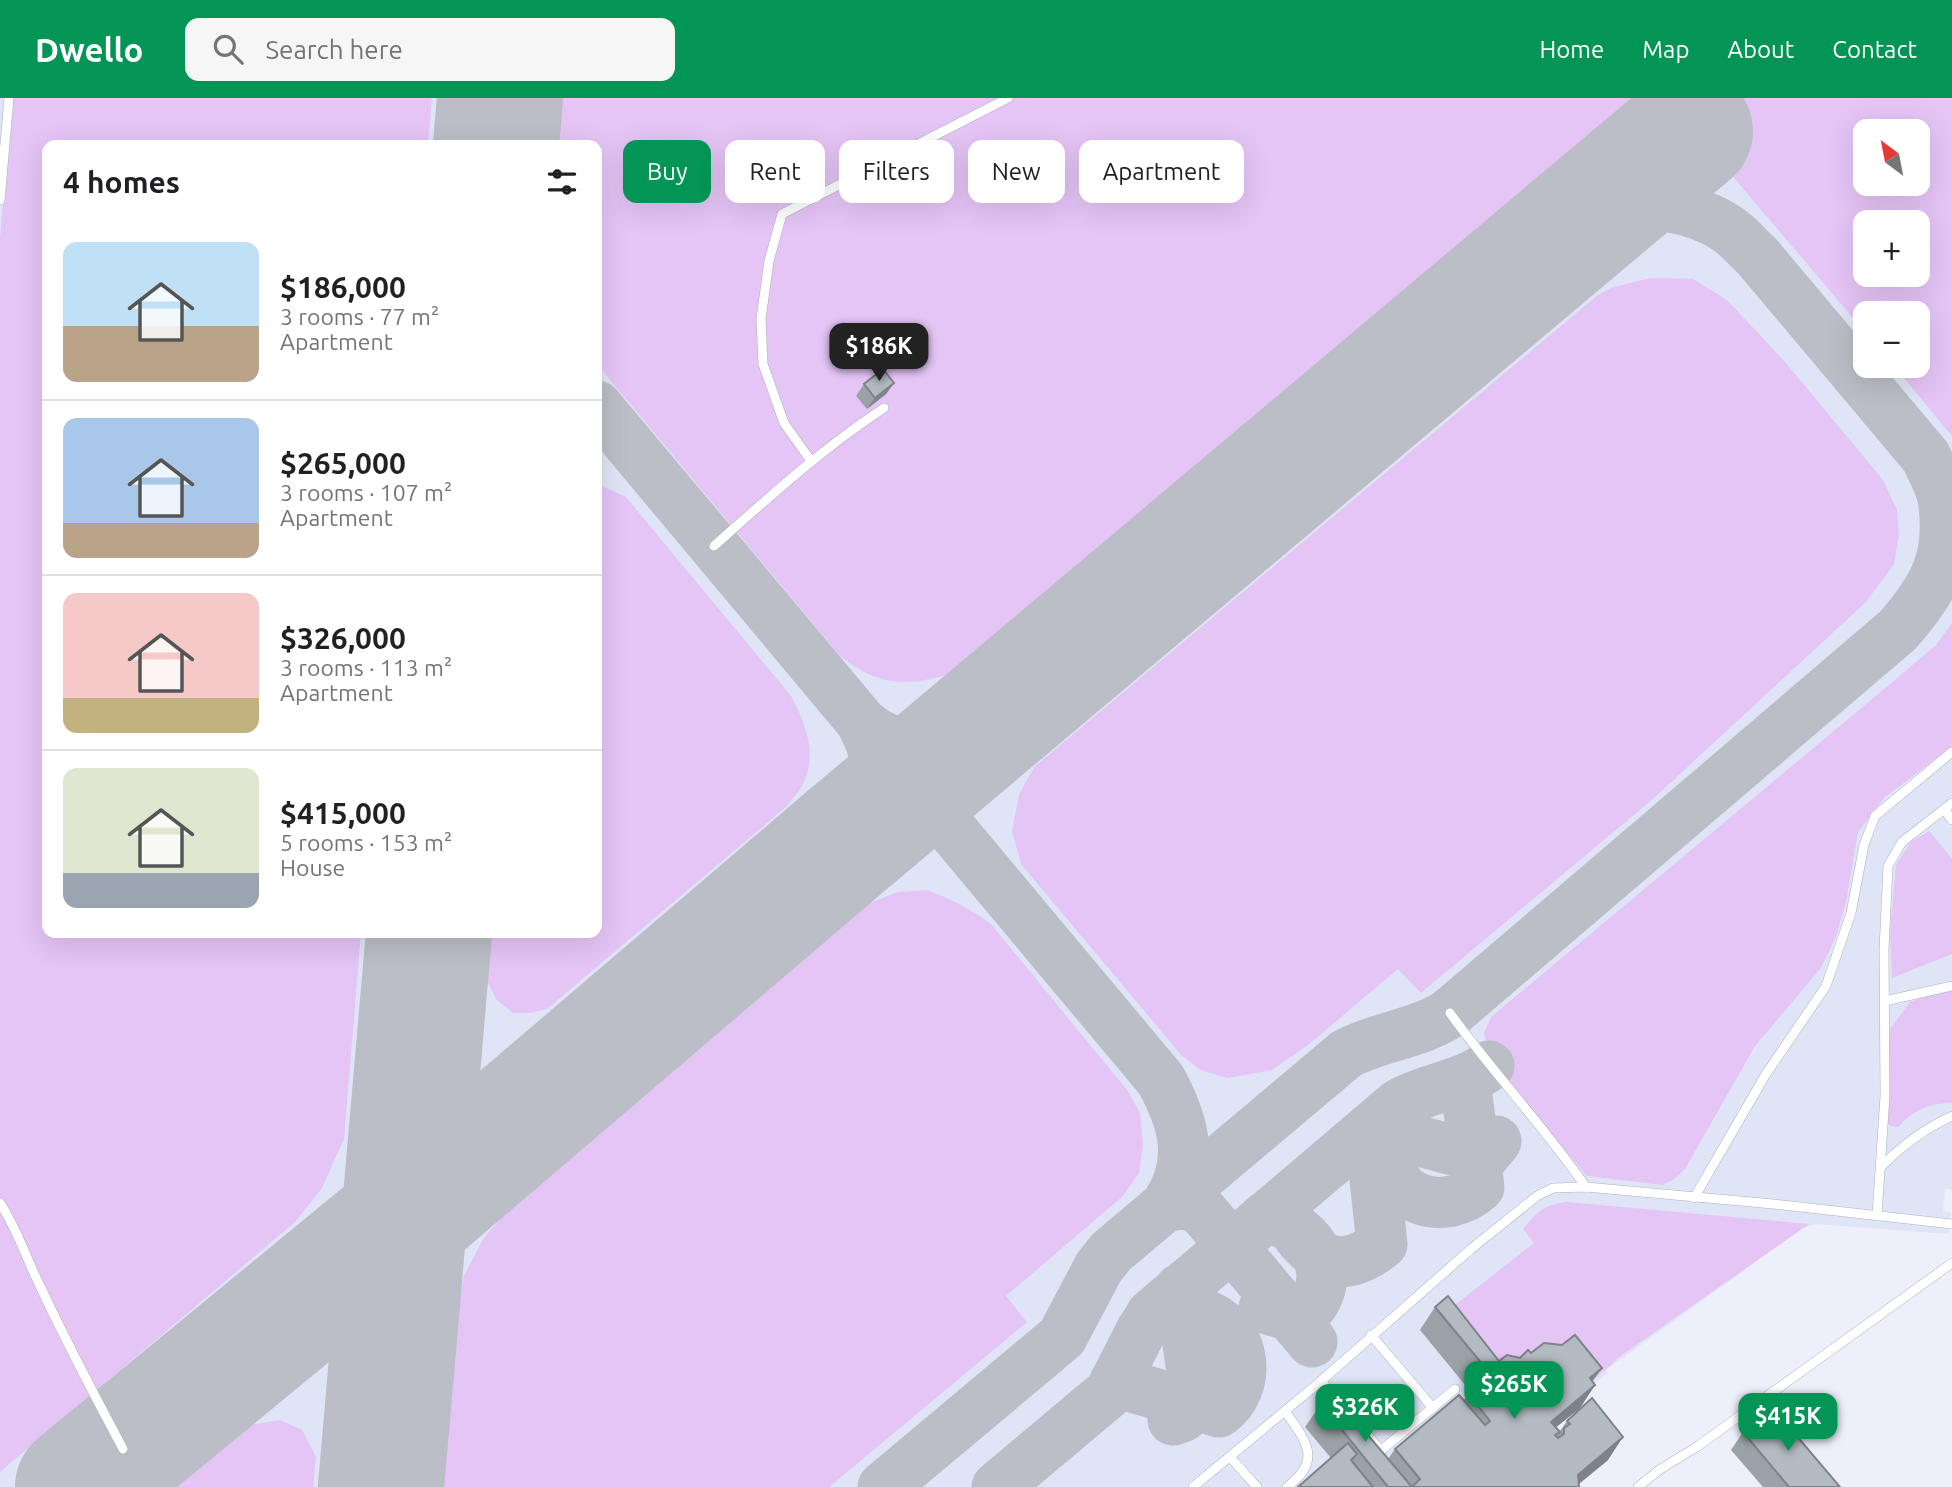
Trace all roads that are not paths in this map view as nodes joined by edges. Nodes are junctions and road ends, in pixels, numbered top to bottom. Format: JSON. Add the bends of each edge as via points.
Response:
{"nodes":[{"id":1,"x":9,"y":98,"type":"edge"},
{"id":2,"x":1008,"y":98,"type":"edge"},
{"id":3,"x":0,"y":200,"type":"edge"},
{"id":4,"x":884,"y":408,"type":"dead end"},
{"id":5,"x":811,"y":461,"type":"junction"},
{"id":6,"x":714,"y":546,"type":"dead end"},
{"id":7,"x":1952,"y":752,"type":"edge"},
{"id":8,"x":1952,"y":803,"type":"edge"},
{"id":9,"x":1944,"y":809,"type":"junction"},
{"id":10,"x":1952,"y":820,"type":"edge"},
{"id":11,"x":1952,"y":986,"type":"edge"},
{"id":12,"x":1885,"y":1001,"type":"junction"},
{"id":13,"x":1450,"y":1013,"type":"dead end"},
{"id":14,"x":1952,"y":1116,"type":"edge"},
{"id":15,"x":1881,"y":1167,"type":"junction"},
{"id":16,"x":1586,"y":1187,"type":"junction"},
{"id":17,"x":1693,"y":1198,"type":"junction"},
{"id":18,"x":0,"y":1203,"type":"edge"},
{"id":19,"x":1877,"y":1215,"type":"junction"},
{"id":20,"x":1952,"y":1224,"type":"edge"},
{"id":21,"x":1952,"y":1263,"type":"edge"},
{"id":22,"x":1888,"y":1292,"type":"dead end"},
{"id":23,"x":1895,"y":1303,"type":"junction"},
{"id":24,"x":1371,"y":1335,"type":"junction"},
{"id":25,"x":1321,"y":1381,"type":"junction"},
{"id":26,"x":1455,"y":1389,"type":"dead end"},
{"id":27,"x":1433,"y":1408,"type":"junction"},
{"id":28,"x":1285,"y":1411,"type":"junction"},
{"id":29,"x":123,"y":1449,"type":"dead end"},
{"id":30,"x":1381,"y":1451,"type":"junction"},
{"id":31,"x":1230,"y":1457,"type":"junction"},
{"id":32,"x":1366,"y":1463,"type":"edge"},
{"id":33,"x":1193,"y":1487,"type":"edge"},
{"id":34,"x":1257,"y":1487,"type":"edge"},
{"id":35,"x":1287,"y":1487,"type":"edge"},
{"id":36,"x":1638,"y":1487,"type":"edge"}],
"edges":[{"from":1,"to":3,"type":"lane"},
{"from":2,"to":5,"type":"lane","via":[[782,214],[769,261],[761,319],[763,363],[784,424]]},
{"from":4,"to":5,"type":"lane"},
{"from":5,"to":6,"type":"lane"},
{"from":7,"to":17,"type":"lane","via":[[1875,816],[1864,845],[1851,913],[1826,986],[1766,1074]]},
{"from":8,"to":9,"type":"lane"},
{"from":9,"to":10,"type":"lane"},
{"from":9,"to":12,"type":"lane","via":[[1902,842],[1888,866]]},
{"from":11,"to":12,"type":"lane"},
{"from":12,"to":15,"type":"lane"},
{"from":13,"to":16,"type":"lane"},
{"from":14,"to":15,"type":"lane","via":[[1912,1139]]},
{"from":15,"to":19,"type":"lane"},
{"from":16,"to":17,"type":"lane"},
{"from":16,"to":24,"type":"lane","via":[[1553,1188],[1537,1196]]},
{"from":17,"to":19,"type":"lane"},
{"from":18,"to":29,"type":"lane"},
{"from":19,"to":20,"type":"lane"},
{"from":21,"to":23,"type":"lane"},
{"from":22,"to":23,"type":"lane"},
{"from":23,"to":36,"type":"lane"},
{"from":24,"to":25,"type":"lane"},
{"from":24,"to":27,"type":"lane"},
{"from":25,"to":28,"type":"lane"},
{"from":25,"to":30,"type":"lane"},
{"from":26,"to":27,"type":"lane"},
{"from":27,"to":30,"type":"lane"},
{"from":28,"to":31,"type":"lane"},
{"from":28,"to":35,"type":"lane","via":[[1309,1451],[1308,1464]]},
{"from":30,"to":32,"type":"lane"},
{"from":31,"to":33,"type":"lane"},
{"from":31,"to":34,"type":"lane"}]}
